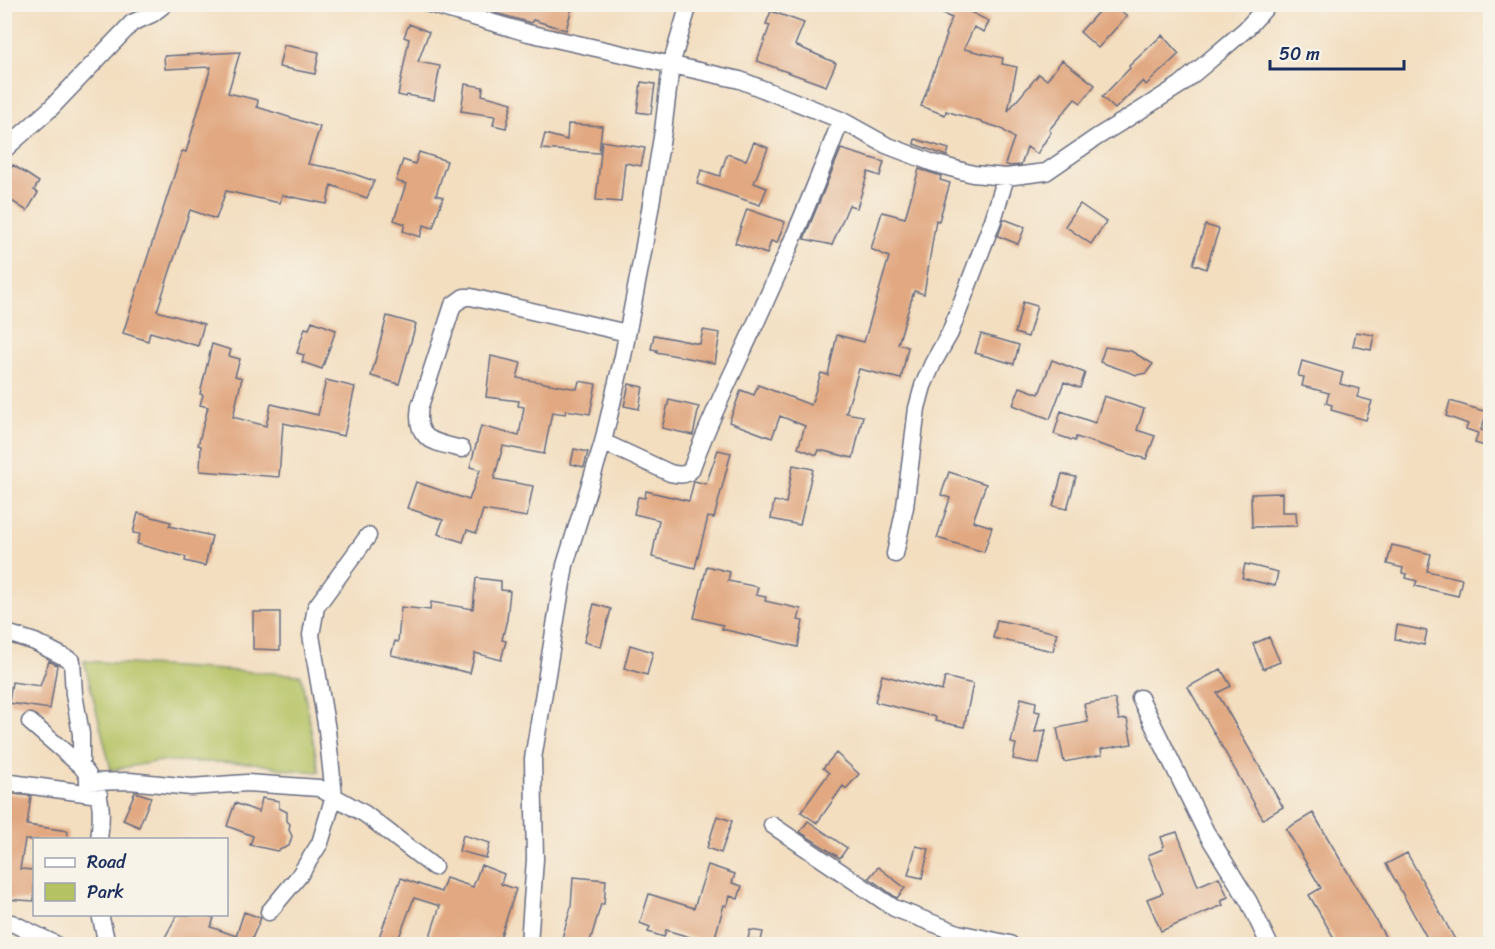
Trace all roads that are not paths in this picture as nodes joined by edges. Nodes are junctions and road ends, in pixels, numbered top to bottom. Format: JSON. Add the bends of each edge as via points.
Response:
{"nodes":[{"id":1,"x":165,"y":4,"type":"edge"},
{"id":2,"x":429,"y":4,"type":"edge"},
{"id":3,"x":689,"y":4,"type":"edge"},
{"id":4,"x":1269,"y":4,"type":"edge"},
{"id":5,"x":671,"y":65,"type":"junction"},
{"id":6,"x":841,"y":120,"type":"junction"},
{"id":7,"x":6,"y":146,"type":"edge"},
{"id":8,"x":1006,"y":177,"type":"junction"},
{"id":9,"x":627,"y":333,"type":"junction"},
{"id":10,"x":603,"y":442,"type":"junction"},
{"id":11,"x":462,"y":449,"type":"dead end"},
{"id":12,"x":368,"y":536,"type":"dead end"},
{"id":13,"x":895,"y":554,"type":"dead end"},
{"id":14,"x":4,"y":632,"type":"edge"},
{"id":15,"x":1140,"y":698,"type":"dead end"},
{"id":16,"x":30,"y":722,"type":"dead end"},
{"id":17,"x":81,"y":766,"type":"junction"},
{"id":18,"x":4,"y":782,"type":"edge"},
{"id":19,"x":88,"y":782,"type":"junction"},
{"id":20,"x":99,"y":795,"type":"junction"},
{"id":21,"x":333,"y":796,"type":"junction"},
{"id":22,"x":772,"y":825,"type":"dead end"},
{"id":23,"x":99,"y":838,"type":"edge"},
{"id":24,"x":434,"y":867,"type":"dead end"},
{"id":25,"x":269,"y":912,"type":"dead end"},
{"id":26,"x":100,"y":916,"type":"edge"},
{"id":27,"x":4,"y":923,"type":"edge"},
{"id":28,"x":530,"y":944,"type":"edge"},
{"id":29,"x":55,"y":945,"type":"edge"},
{"id":30,"x":106,"y":945,"type":"edge"},
{"id":31,"x":1010,"y":945,"type":"edge"},
{"id":32,"x":1269,"y":945,"type":"edge"}],
"edges":[{"from":1,"to":7,"type":"street","via":[[132,23],[50,109]]},
{"from":2,"to":5,"type":"street","via":[[528,33]]},
{"from":3,"to":5,"type":"street"},
{"from":4,"to":8,"type":"street","via":[[1246,29],[1180,85],[1046,172]]},
{"from":5,"to":6,"type":"street","via":[[740,80]]},
{"from":5,"to":9,"type":"street","via":[[656,175]]},
{"from":6,"to":8,"type":"street","via":[[886,145],[933,163],[973,174]]},
{"from":6,"to":10,"type":"street","via":[[691,470],[681,475],[670,473]]},
{"from":8,"to":13,"type":"street","via":[[950,333],[920,397]]},
{"from":9,"to":10,"type":"street"},
{"from":9,"to":11,"type":"street","via":[[471,297],[458,300],[453,305],[418,419],[426,438]]},
{"from":10,"to":28,"type":"street","via":[[564,566],[533,759],[535,859]]},
{"from":12,"to":21,"type":"street","via":[[316,607],[311,635]]},
{"from":14,"to":17,"type":"street","via":[[72,661]]},
{"from":15,"to":32,"type":"street","via":[[1206,832],[1249,902]]},
{"from":16,"to":17,"type":"street"},
{"from":17,"to":19,"type":"street"},
{"from":18,"to":20,"type":"street"},
{"from":19,"to":20,"type":"street"},
{"from":19,"to":21,"type":"street","via":[[129,780],[191,787],[247,783],[319,788]]},
{"from":20,"to":23,"type":"street"},
{"from":21,"to":24,"type":"street","via":[[365,813]]},
{"from":21,"to":25,"type":"street","via":[[320,843]]},
{"from":22,"to":31,"type":"street","via":[[894,908],[958,933]]},
{"from":26,"to":30,"type":"street"},
{"from":27,"to":29,"type":"street","via":[[12,923]]}]}
